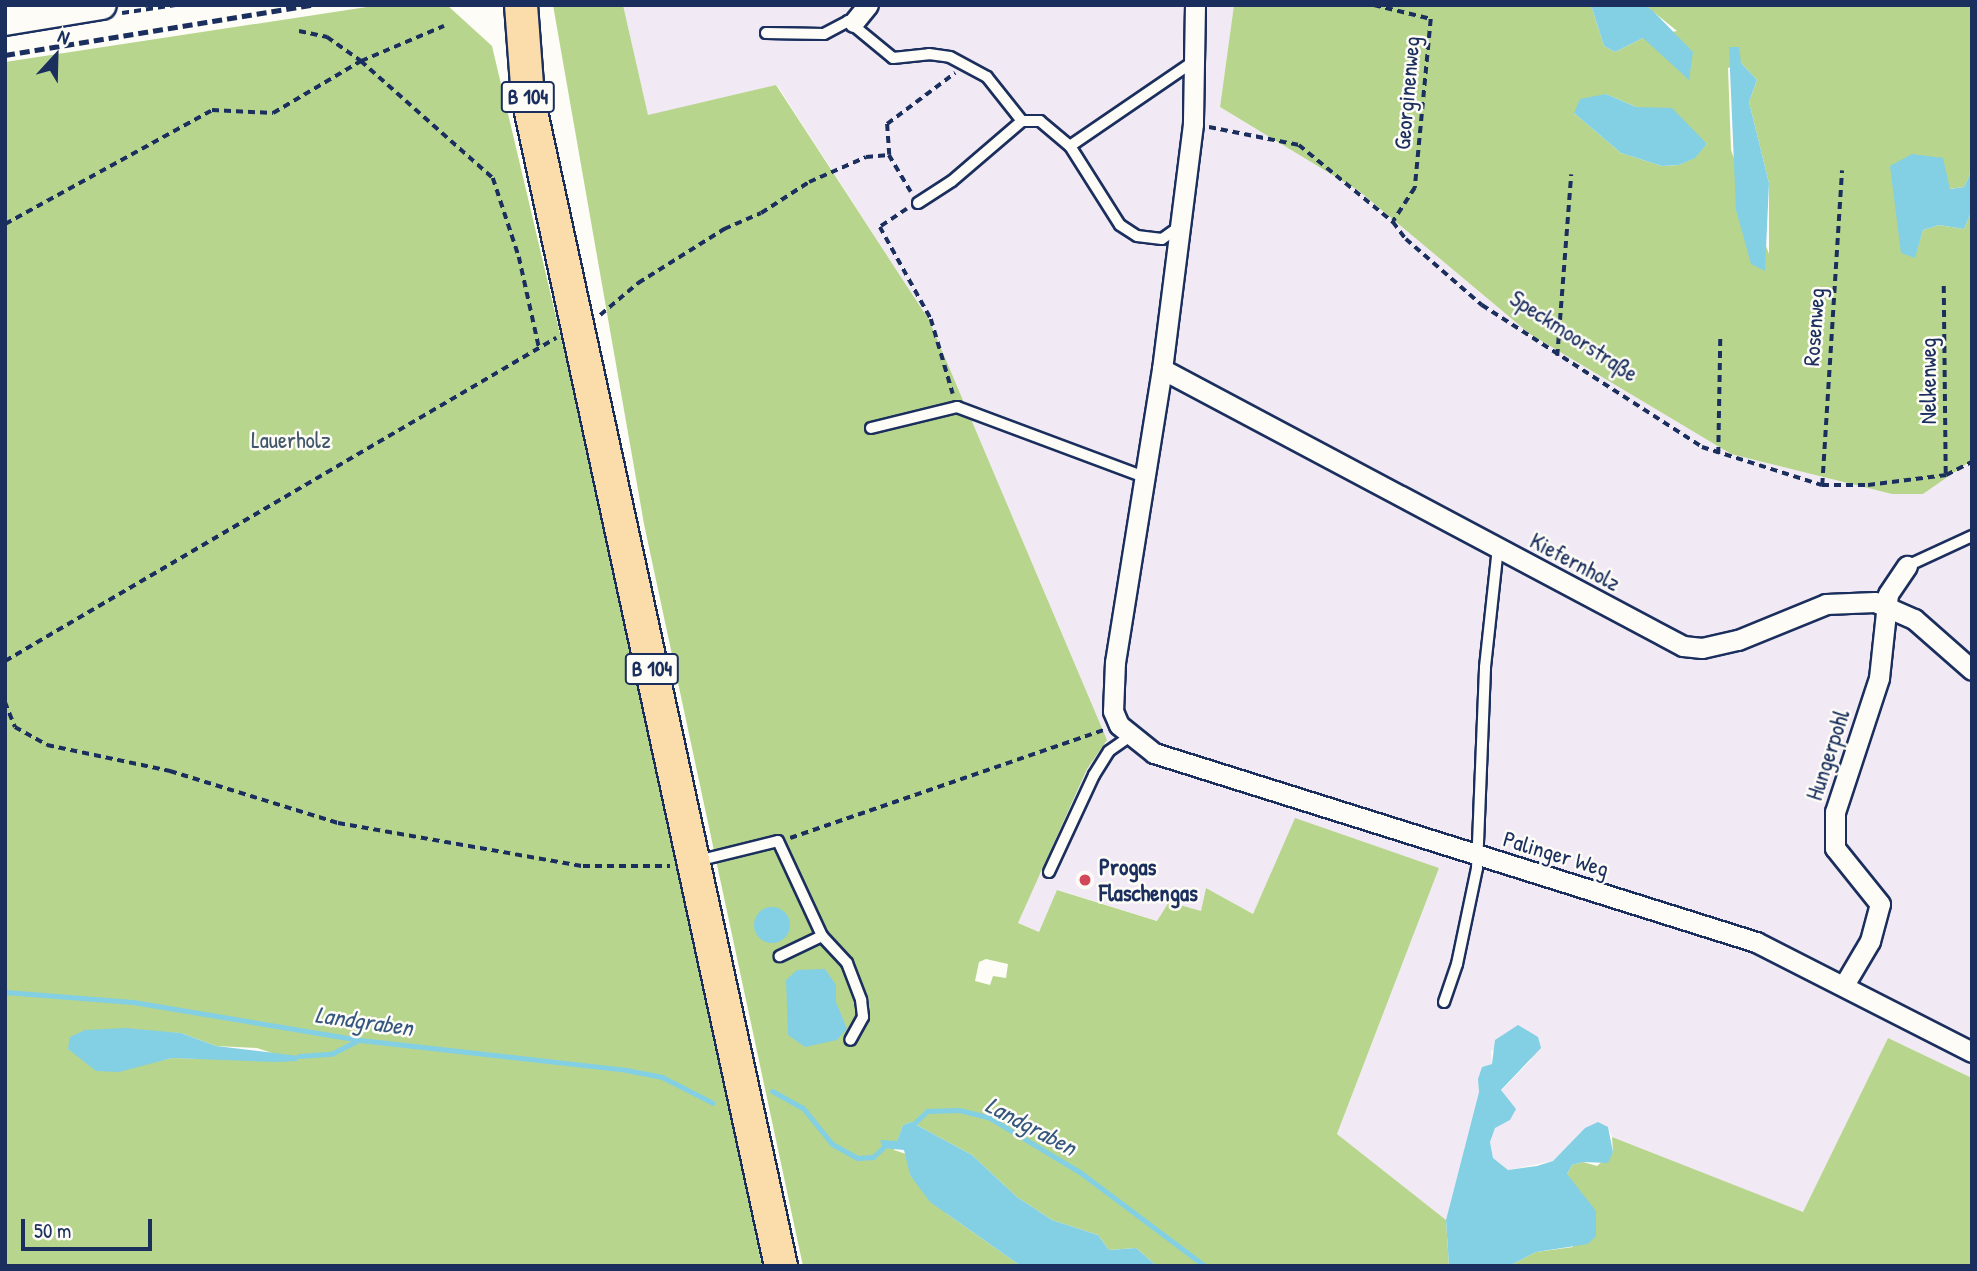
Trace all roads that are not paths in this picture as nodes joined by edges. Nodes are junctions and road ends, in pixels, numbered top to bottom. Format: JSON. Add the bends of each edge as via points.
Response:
{"nodes":[{"id":1,"x":102,"y":5,"type":"edge"},
{"id":2,"x":521,"y":5,"type":"edge"},
{"id":3,"x":868,"y":5,"type":"edge"},
{"id":4,"x":1195,"y":5,"type":"edge"},
{"id":5,"x":5,"y":21,"type":"edge"},
{"id":6,"x":854,"y":22,"type":"junction"},
{"id":7,"x":766,"y":33,"type":"dead end"},
{"id":8,"x":1197,"y":59,"type":"junction"},
{"id":9,"x":1022,"y":121,"type":"junction"},
{"id":10,"x":1070,"y":146,"type":"junction"},
{"id":11,"x":918,"y":202,"type":"road end"},
{"id":12,"x":1180,"y":226,"type":"junction"},
{"id":13,"x":1162,"y":369,"type":"junction"},
{"id":14,"x":871,"y":428,"type":"dead end"},
{"id":15,"x":1144,"y":477,"type":"junction"},
{"id":16,"x":1972,"y":536,"type":"edge"},
{"id":17,"x":1498,"y":548,"type":"junction"},
{"id":18,"x":1906,"y":566,"type":"joint"},
{"id":19,"x":1888,"y":604,"type":"junction"},
{"id":20,"x":1972,"y":670,"type":"edge"},
{"id":21,"x":1124,"y":731,"type":"junction"},
{"id":22,"x":1476,"y":854,"type":"junction"},
{"id":23,"x":680,"y":864,"type":"junction"},
{"id":24,"x":1049,"y":872,"type":"dead end"},
{"id":25,"x":822,"y":936,"type":"junction"},
{"id":26,"x":780,"y":956,"type":"dead end"},
{"id":27,"x":1844,"y":985,"type":"junction"},
{"id":28,"x":1444,"y":1002,"type":"dead end"},
{"id":29,"x":850,"y":1040,"type":"dead end"},
{"id":30,"x":1970,"y":1048,"type":"edge"},
{"id":31,"x":781,"y":1266,"type":"edge"}],
"edges":[{"from":1,"to":5,"type":"main road"},
{"from":2,"to":23,"type":"main road","number":"B 104","via":[[528,98],[578,328]]},
{"from":3,"to":6,"type":"street"},
{"from":4,"to":8,"type":"street"},
{"from":6,"to":7,"type":"lane","via":[[808,36]]},
{"from":6,"to":9,"type":"lane","via":[[882,53],[893,58],[929,54],[968,64],[987,78]]},
{"from":8,"to":10,"type":"lane"},
{"from":8,"to":12,"type":"street"},
{"from":9,"to":10,"type":"lane","via":[[1040,121]]},
{"from":9,"to":11,"type":"lane","via":[[1000,135],[968,169]]},
{"from":10,"to":12,"type":"lane","via":[[1120,225],[1137,236],[1162,239]]},
{"from":12,"to":13,"type":"street"},
{"from":13,"to":15,"type":"street"},
{"from":13,"to":17,"type":"street","name":"Kiefernholz"},
{"from":14,"to":15,"type":"lane","via":[[957,407]]},
{"from":15,"to":21,"type":"street","via":[[1115,662],[1114,711]]},
{"from":16,"to":18,"type":"lane"},
{"from":17,"to":19,"type":"street","name":"Kiefernholz","via":[[1684,646],[1702,648],[1738,640],[1826,604]]},
{"from":17,"to":22,"type":"lane","via":[[1485,667]]},
{"from":18,"to":19,"type":"street","name":"Hungerpohl","via":[[1892,583]]},
{"from":19,"to":20,"type":"street","via":[[1914,618]]},
{"from":19,"to":27,"type":"street","name":"Hungerpohl","via":[[1879,678],[1835,812],[1835,848],[1880,904],[1870,941]]},
{"from":21,"to":22,"type":"street","name":"Palinger Weg","via":[[1154,753]]},
{"from":21,"to":24,"type":"lane","via":[[1094,775]]},
{"from":22,"to":27,"type":"street","name":"Palinger Weg","via":[[1756,942]]},
{"from":22,"to":28,"type":"lane","via":[[1457,964]]},
{"from":23,"to":25,"type":"lane","via":[[778,841]]},
{"from":23,"to":31,"type":"main road","number":"B 104"},
{"from":25,"to":26,"type":"lane"},
{"from":25,"to":29,"type":"lane","via":[[847,963],[860,1000],[863,1017]]},
{"from":27,"to":30,"type":"street","name":"Palinger Weg"}]}
